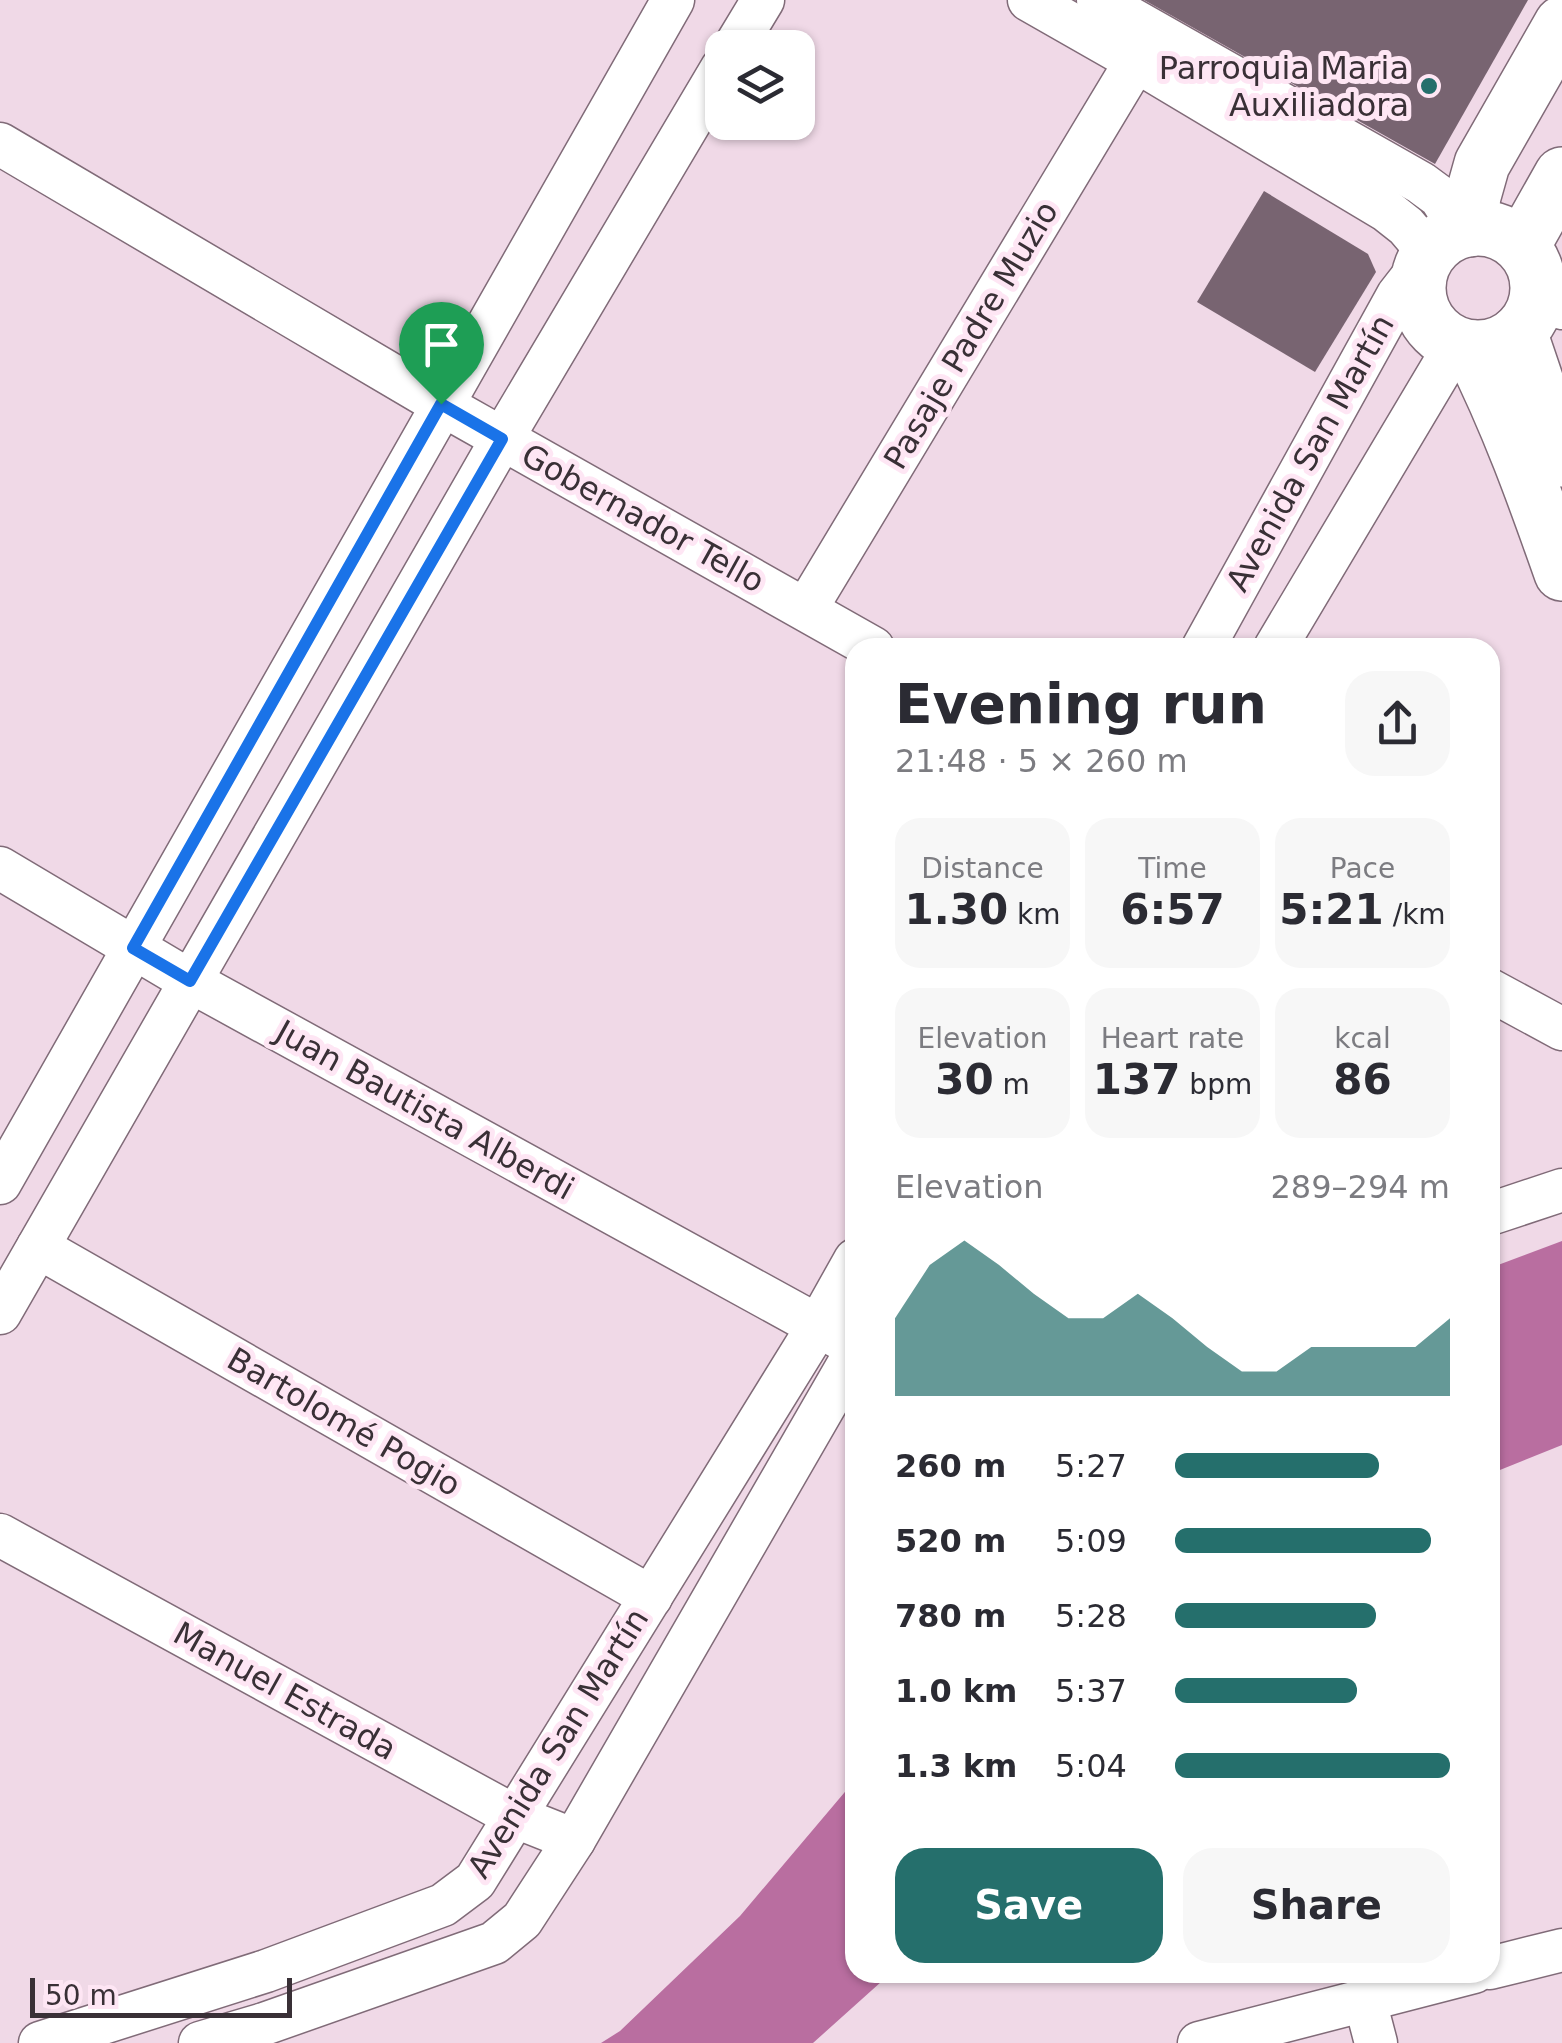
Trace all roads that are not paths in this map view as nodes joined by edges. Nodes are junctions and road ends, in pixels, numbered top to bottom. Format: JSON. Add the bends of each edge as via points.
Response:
{"nodes":[{"id":1,"x":673,"y":0,"type":"edge"},
{"id":2,"x":763,"y":0,"type":"edge"},
{"id":3,"x":1029,"y":0,"type":"edge"},
{"id":4,"x":1098,"y":0,"type":"edge"},
{"id":5,"x":1562,"y":24,"type":"edge"},
{"id":6,"x":745,"y":30,"type":"edge"},
{"id":7,"x":1136,"y":61,"type":"junction"},
{"id":8,"x":705,"y":97,"type":"edge"},
{"id":9,"x":0,"y":144,"type":"edge"},
{"id":10,"x":1562,"y":175,"type":"edge"},
{"id":11,"x":1446,"y":244,"type":"junction"},
{"id":12,"x":1511,"y":312,"type":"edge"},
{"id":13,"x":441,"y":404,"type":"junction"},
{"id":14,"x":502,"y":439,"type":"junction"},
{"id":15,"x":1562,"y":459,"type":"edge"},
{"id":16,"x":1562,"y":573,"type":"edge"},
{"id":17,"x":806,"y":609,"type":"junction"},
{"id":18,"x":856,"y":638,"type":"edge"},
{"id":19,"x":1208,"y":638,"type":"edge"},
{"id":20,"x":1282,"y":638,"type":"edge"},
{"id":21,"x":0,"y":868,"type":"edge"},
{"id":22,"x":133,"y":948,"type":"junction"},
{"id":23,"x":190,"y":981,"type":"junction"},
{"id":24,"x":1500,"y":995,"type":"edge"},
{"id":25,"x":1562,"y":1029,"type":"edge"},
{"id":26,"x":0,"y":1183,"type":"edge"},
{"id":27,"x":1562,"y":1190,"type":"edge"},
{"id":28,"x":1500,"y":1211,"type":"edge"},
{"id":29,"x":38,"y":1247,"type":"junction"},
{"id":30,"x":845,"y":1278,"type":"edge"},
{"id":31,"x":0,"y":1312,"type":"edge"},
{"id":32,"x":818,"y":1326,"type":"junction"},
{"id":33,"x":845,"y":1343,"type":"edge"},
{"id":34,"x":845,"y":1366,"type":"edge"},
{"id":35,"x":0,"y":1534,"type":"edge"},
{"id":36,"x":651,"y":1597,"type":"junction"},
{"id":37,"x":516,"y":1818,"type":"junction"},
{"id":38,"x":574,"y":1840,"type":"junction"},
{"id":39,"x":1562,"y":1950,"type":"edge"},
{"id":40,"x":1500,"y":1966,"type":"edge"},
{"id":41,"x":1431,"y":1983,"type":"edge"},
{"id":42,"x":1365,"y":2000,"type":"junction"},
{"id":43,"x":40,"y":2043,"type":"edge"},
{"id":44,"x":200,"y":2043,"type":"edge"},
{"id":45,"x":1199,"y":2043,"type":"edge"},
{"id":46,"x":1376,"y":2043,"type":"edge"}],
"edges":[{"from":1,"to":13,"type":"street"},
{"from":2,"to":6,"type":"street"},
{"from":3,"to":7,"type":"street"},
{"from":4,"to":11,"type":"street","via":[[1420,182],[1440,197]]},
{"from":5,"to":11,"type":"main road","name":"Avenida San Martín","via":[[1482,164],[1474,196]]},
{"from":7,"to":11,"type":"street"},
{"from":7,"to":17,"type":"street","name":"Pasaje Padre Muzio"},
{"from":8,"to":14,"type":"street"},
{"from":9,"to":13,"type":"street","name":"Gobernador Tello"},
{"from":10,"to":12,"type":"main road","name":"Avenida San Martín"},
{"from":11,"to":12,"type":"main road","via":[[1493,230],[1509,236]]},
{"from":11,"to":12,"type":"main road","name":"Avenida San Martín","via":[[1418,292],[1429,323],[1441,335]]},
{"from":11,"to":19,"type":"street","name":"Avenida San Martín","via":[[1398,295]]},
{"from":12,"to":15,"type":"main road"},
{"from":12,"to":16,"type":"main road","via":[[1498,401]]},
{"from":12,"to":20,"type":"street","name":"Avenida San Martín"},
{"from":13,"to":14,"type":"street","name":"Gobernador Tello"},
{"from":13,"to":22,"type":"street"},
{"from":14,"to":17,"type":"street","name":"Gobernador Tello"},
{"from":14,"to":23,"type":"street"},
{"from":17,"to":18,"type":"street","name":"Gobernador Tello"},
{"from":21,"to":22,"type":"street","name":"Juan Bautista Alberdi"},
{"from":22,"to":23,"type":"street","name":"Juan Bautista Alberdi"},
{"from":22,"to":26,"type":"street"},
{"from":23,"to":29,"type":"street"},
{"from":23,"to":32,"type":"street","name":"Juan Bautista Alberdi"},
{"from":24,"to":25,"type":"street"},
{"from":27,"to":28,"type":"street"},
{"from":29,"to":31,"type":"street"},
{"from":29,"to":36,"type":"street","name":"Bartolomé Pogio"},
{"from":30,"to":32,"type":"street","name":"Avenida San Martín"},
{"from":32,"to":33,"type":"street","name":"Juan Bautista Alberdi"},
{"from":32,"to":36,"type":"street","name":"Avenida San Martín"},
{"from":34,"to":38,"type":"street","name":"Avenida San Martín"},
{"from":35,"to":37,"type":"street","name":"Manuel Estrada"},
{"from":36,"to":37,"type":"street","name":"Avenida San Martín"},
{"from":37,"to":38,"type":"street","name":"Manuel Estrada"},
{"from":37,"to":43,"type":"street","name":"Avenida San Martín","via":[[476,1881],[443,1905],[266,1972]]},
{"from":38,"to":44,"type":"street","name":"Avenida San Martín","via":[[522,1920],[494,1943]]},
{"from":39,"to":40,"type":"street"},
{"from":41,"to":42,"type":"street"},
{"from":42,"to":45,"type":"street"},
{"from":42,"to":46,"type":"street"}]}
